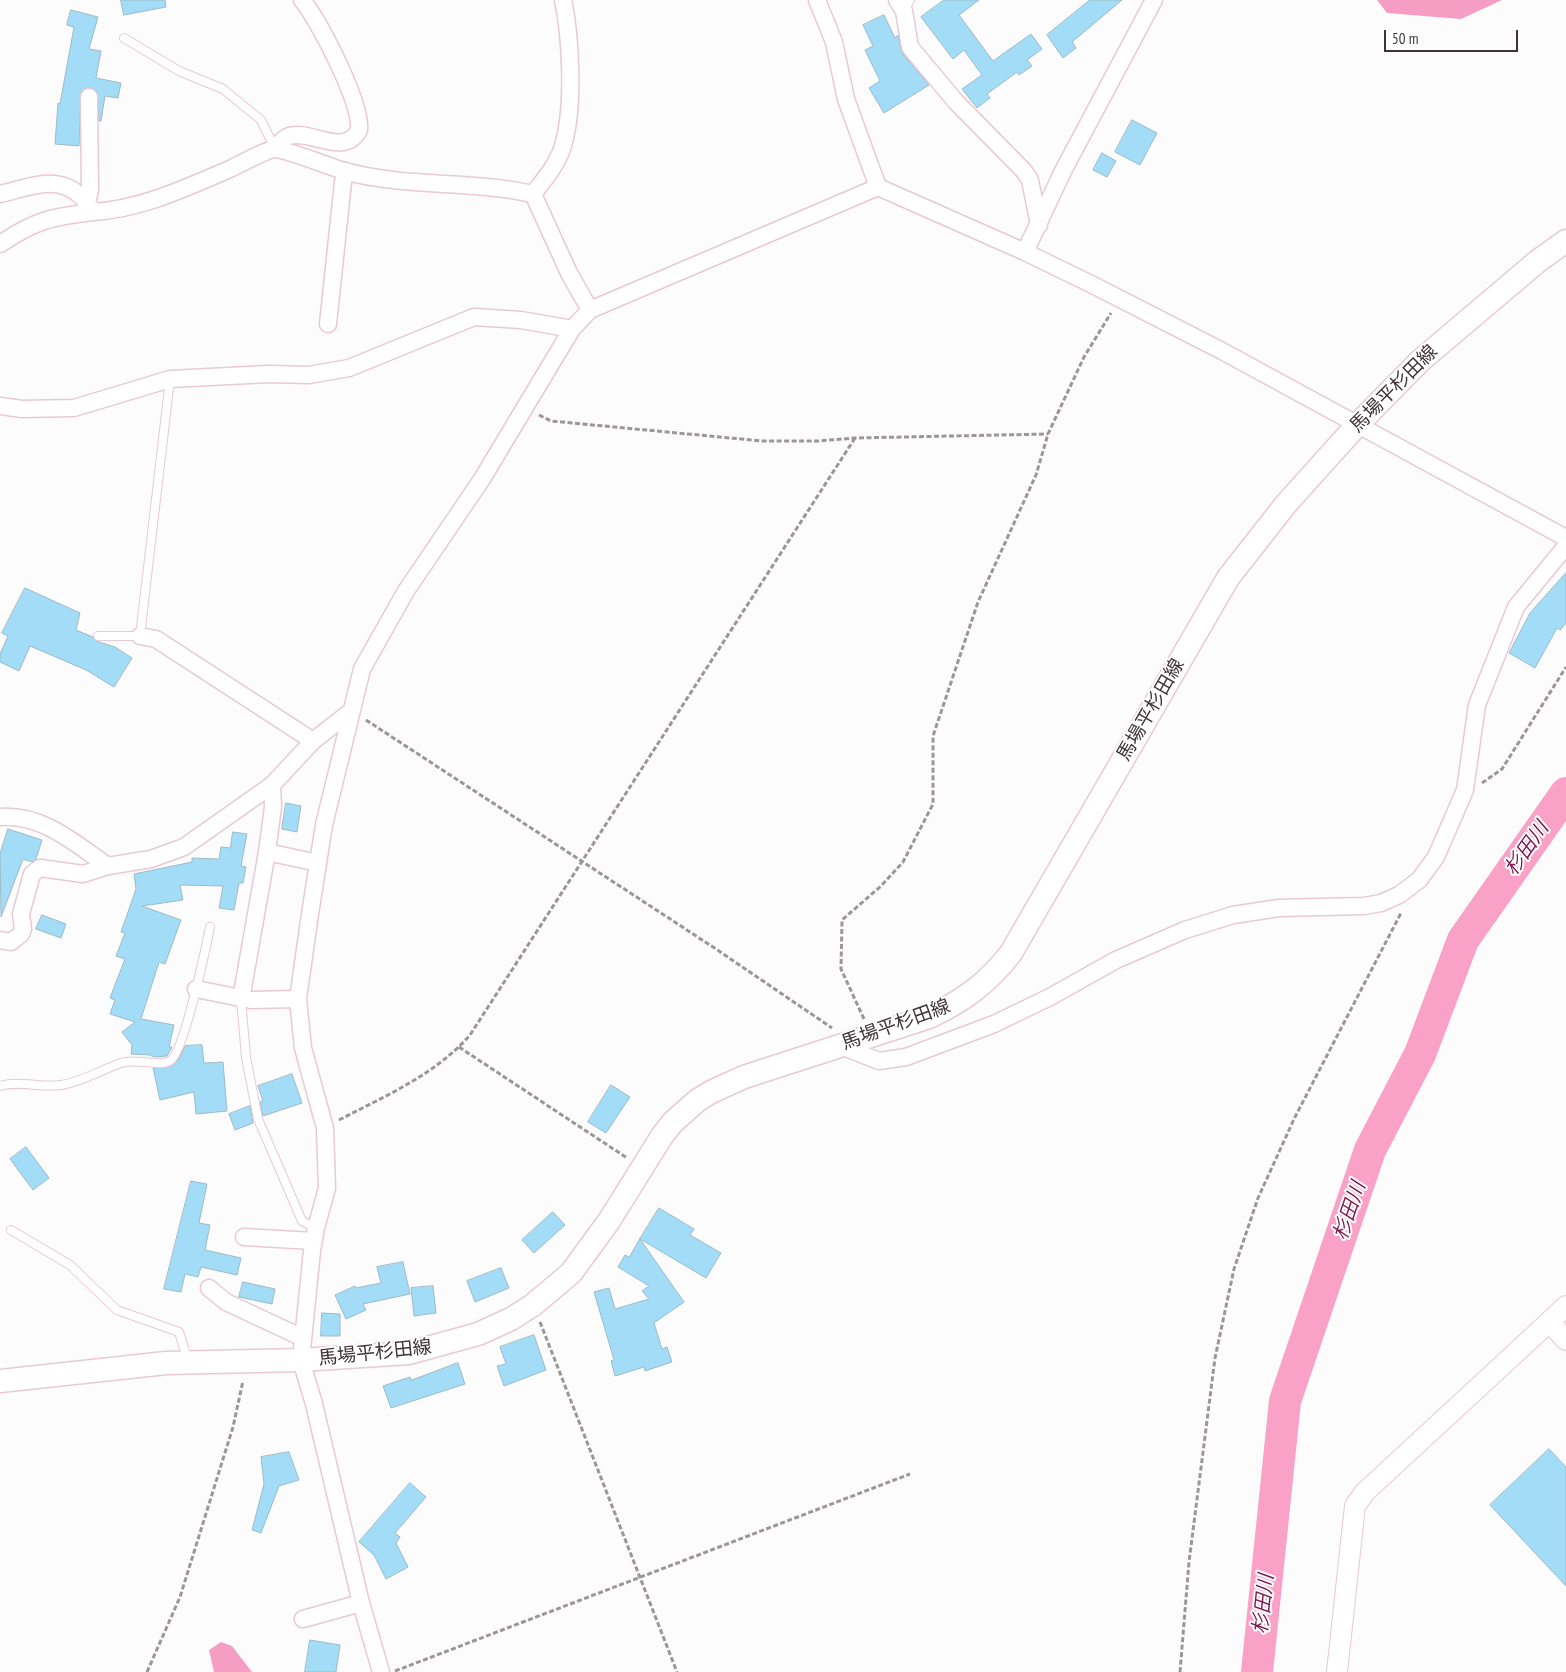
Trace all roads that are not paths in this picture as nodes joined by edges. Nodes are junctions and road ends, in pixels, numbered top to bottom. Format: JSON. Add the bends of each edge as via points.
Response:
{"nodes":[{"id":1,"x":302,"y":0,"type":"edge"},
{"id":2,"x":563,"y":0,"type":"edge"},
{"id":3,"x":817,"y":0,"type":"edge"},
{"id":4,"x":1154,"y":0,"type":"edge"},
{"id":5,"x":904,"y":4,"type":"edge"},
{"id":6,"x":124,"y":38,"type":"dead end"},
{"id":7,"x":90,"y":96,"type":"dead end"},
{"id":8,"x":275,"y":149,"type":"junction"},
{"id":9,"x":346,"y":171,"type":"junction"},
{"id":10,"x":878,"y":187,"type":"junction"},
{"id":11,"x":0,"y":194,"type":"edge"},
{"id":12,"x":533,"y":194,"type":"junction"},
{"id":13,"x":90,"y":207,"type":"junction"},
{"id":14,"x":1039,"y":225,"type":"junction"},
{"id":15,"x":1566,"y":241,"type":"edge"},
{"id":16,"x":0,"y":244,"type":"edge"},
{"id":17,"x":1025,"y":252,"type":"junction"},
{"id":18,"x":590,"y":310,"type":"junction"},
{"id":19,"x":328,"y":324,"type":"dead end"},
{"id":20,"x":572,"y":329,"type":"junction"},
{"id":21,"x":170,"y":379,"type":"junction"},
{"id":22,"x":0,"y":406,"type":"edge"},
{"id":23,"x":1358,"y":424,"type":"junction"},
{"id":24,"x":1566,"y":538,"type":"edge"},
{"id":25,"x":1566,"y":546,"type":"edge"},
{"id":26,"x":98,"y":636,"type":"dead end"},
{"id":27,"x":140,"y":636,"type":"junction"},
{"id":28,"x":350,"y":712,"type":"junction"},
{"id":29,"x":313,"y":741,"type":"junction"},
{"id":30,"x":272,"y":785,"type":"junction"},
{"id":31,"x":0,"y":817,"type":"edge"},
{"id":32,"x":267,"y":852,"type":"junction"},
{"id":33,"x":318,"y":863,"type":"junction"},
{"id":34,"x":108,"y":866,"type":"junction"},
{"id":35,"x":210,"y":927,"type":"dead end"},
{"id":36,"x":0,"y":940,"type":"edge"},
{"id":37,"x":196,"y":989,"type":"junction"},
{"id":38,"x":241,"y":999,"type":"junction"},
{"id":39,"x":298,"y":999,"type":"junction"},
{"id":40,"x":841,"y":1046,"type":"junction"},
{"id":41,"x":0,"y":1086,"type":"edge"},
{"id":42,"x":11,"y":1230,"type":"dead end"},
{"id":43,"x":314,"y":1234,"type":"junction"},
{"id":44,"x":244,"y":1236,"type":"dead end"},
{"id":45,"x":209,"y":1288,"type":"dead end"},
{"id":46,"x":1566,"y":1306,"type":"edge"},
{"id":47,"x":1549,"y":1322,"type":"junction"},
{"id":48,"x":1566,"y":1340,"type":"edge"},
{"id":49,"x":302,"y":1349,"type":"junction"},
{"id":50,"x":188,"y":1363,"type":"junction"},
{"id":51,"x":0,"y":1381,"type":"edge"},
{"id":52,"x":361,"y":1603,"type":"junction"},
{"id":53,"x":303,"y":1619,"type":"dead end"},
{"id":54,"x":380,"y":1672,"type":"edge"},
{"id":55,"x":1337,"y":1672,"type":"edge"}],
"edges":[{"from":1,"to":8,"type":"street","via":[[331,45],[358,116],[359,130],[352,140],[343,143],[290,135]]},
{"from":2,"to":12,"type":"street","via":[[570,91],[564,143],[554,166]]},
{"from":3,"to":10,"type":"street","via":[[834,42],[846,99]]},
{"from":4,"to":14,"type":"street","via":[[1063,171]]},
{"from":5,"to":14,"type":"street","via":[[910,47],[956,102],[1024,171],[1030,180]]},
{"from":6,"to":8,"type":"lane","via":[[179,71],[223,89],[261,120]]},
{"from":7,"to":13,"type":"street"},
{"from":8,"to":9,"type":"street"},
{"from":8,"to":13,"type":"street","via":[[143,204],[120,210]]},
{"from":9,"to":12,"type":"street","via":[[423,184],[511,189]]},
{"from":9,"to":19,"type":"street"},
{"from":10,"to":17,"type":"street"},
{"from":10,"to":18,"type":"street"},
{"from":11,"to":13,"type":"street","via":[[52,182],[68,188]]},
{"from":12,"to":18,"type":"street","via":[[569,273]]},
{"from":13,"to":16,"type":"street","via":[[32,223]]},
{"from":14,"to":17,"type":"street"},
{"from":15,"to":23,"type":"main road","name":"馬場平杉田線","via":[[1420,361]]},
{"from":17,"to":23,"type":"street"},
{"from":18,"to":20,"type":"street"},
{"from":20,"to":21,"type":"street","via":[[521,320],[474,317],[349,368],[309,375]]},
{"from":20,"to":28,"type":"street","via":[[362,669]]},
{"from":21,"to":22,"type":"street","via":[[74,408]]},
{"from":21,"to":27,"type":"lane"},
{"from":23,"to":24,"type":"street"},
{"from":23,"to":40,"type":"main road","name":"馬場平杉田線","via":[[1286,504],[1228,578],[1020,940],[1000,967],[972,993],[952,1006]]},
{"from":25,"to":40,"type":"street","via":[[1516,607],[1494,657],[1477,705],[1465,790],[1436,857],[1420,880],[1381,903],[1279,908],[1234,915],[1185,930],[1116,960],[994,1024],[906,1057],[879,1061]]},
{"from":26,"to":27,"type":"lane"},
{"from":27,"to":29,"type":"street","via":[[156,639]]},
{"from":28,"to":29,"type":"street"},
{"from":28,"to":33,"type":"street"},
{"from":29,"to":30,"type":"street"},
{"from":30,"to":32,"type":"street","via":[[273,807]]},
{"from":30,"to":34,"type":"street","via":[[184,847],[151,859]]},
{"from":31,"to":34,"type":"street","via":[[32,820],[46,825]]},
{"from":32,"to":33,"type":"street"},
{"from":32,"to":38,"type":"street"},
{"from":33,"to":39,"type":"street"},
{"from":34,"to":36,"type":"street","via":[[83,874],[40,868],[32,874],[21,914],[24,925],[21,934],[11,942]]},
{"from":35,"to":37,"type":"lane"},
{"from":37,"to":38,"type":"street"},
{"from":37,"to":41,"type":"lane","via":[[179,1050],[168,1062],[132,1060],[57,1086],[29,1083]]},
{"from":38,"to":39,"type":"street"},
{"from":38,"to":43,"type":"lane","via":[[246,1057],[258,1119],[302,1221]]},
{"from":39,"to":43,"type":"street","via":[[303,1048],[325,1128],[327,1188]]},
{"from":40,"to":49,"type":"main road","name":"馬場平杉田線","via":[[744,1077],[711,1092],[673,1122],[580,1263],[533,1305],[486,1330],[410,1353]]},
{"from":42,"to":50,"type":"lane","via":[[70,1265],[117,1310],[179,1332]]},
{"from":43,"to":44,"type":"street"},
{"from":43,"to":49,"type":"street"},
{"from":45,"to":49,"type":"street"},
{"from":46,"to":47,"type":"street"},
{"from":47,"to":48,"type":"street"},
{"from":47,"to":55,"type":"street","via":[[1365,1492],[1355,1506]]},
{"from":49,"to":50,"type":"main road","name":"馬場平杉田線","via":[[247,1361]]},
{"from":49,"to":52,"type":"street"},
{"from":50,"to":51,"type":"main road","name":"馬場平杉田線"},
{"from":52,"to":53,"type":"street"},
{"from":52,"to":54,"type":"street"}]}
